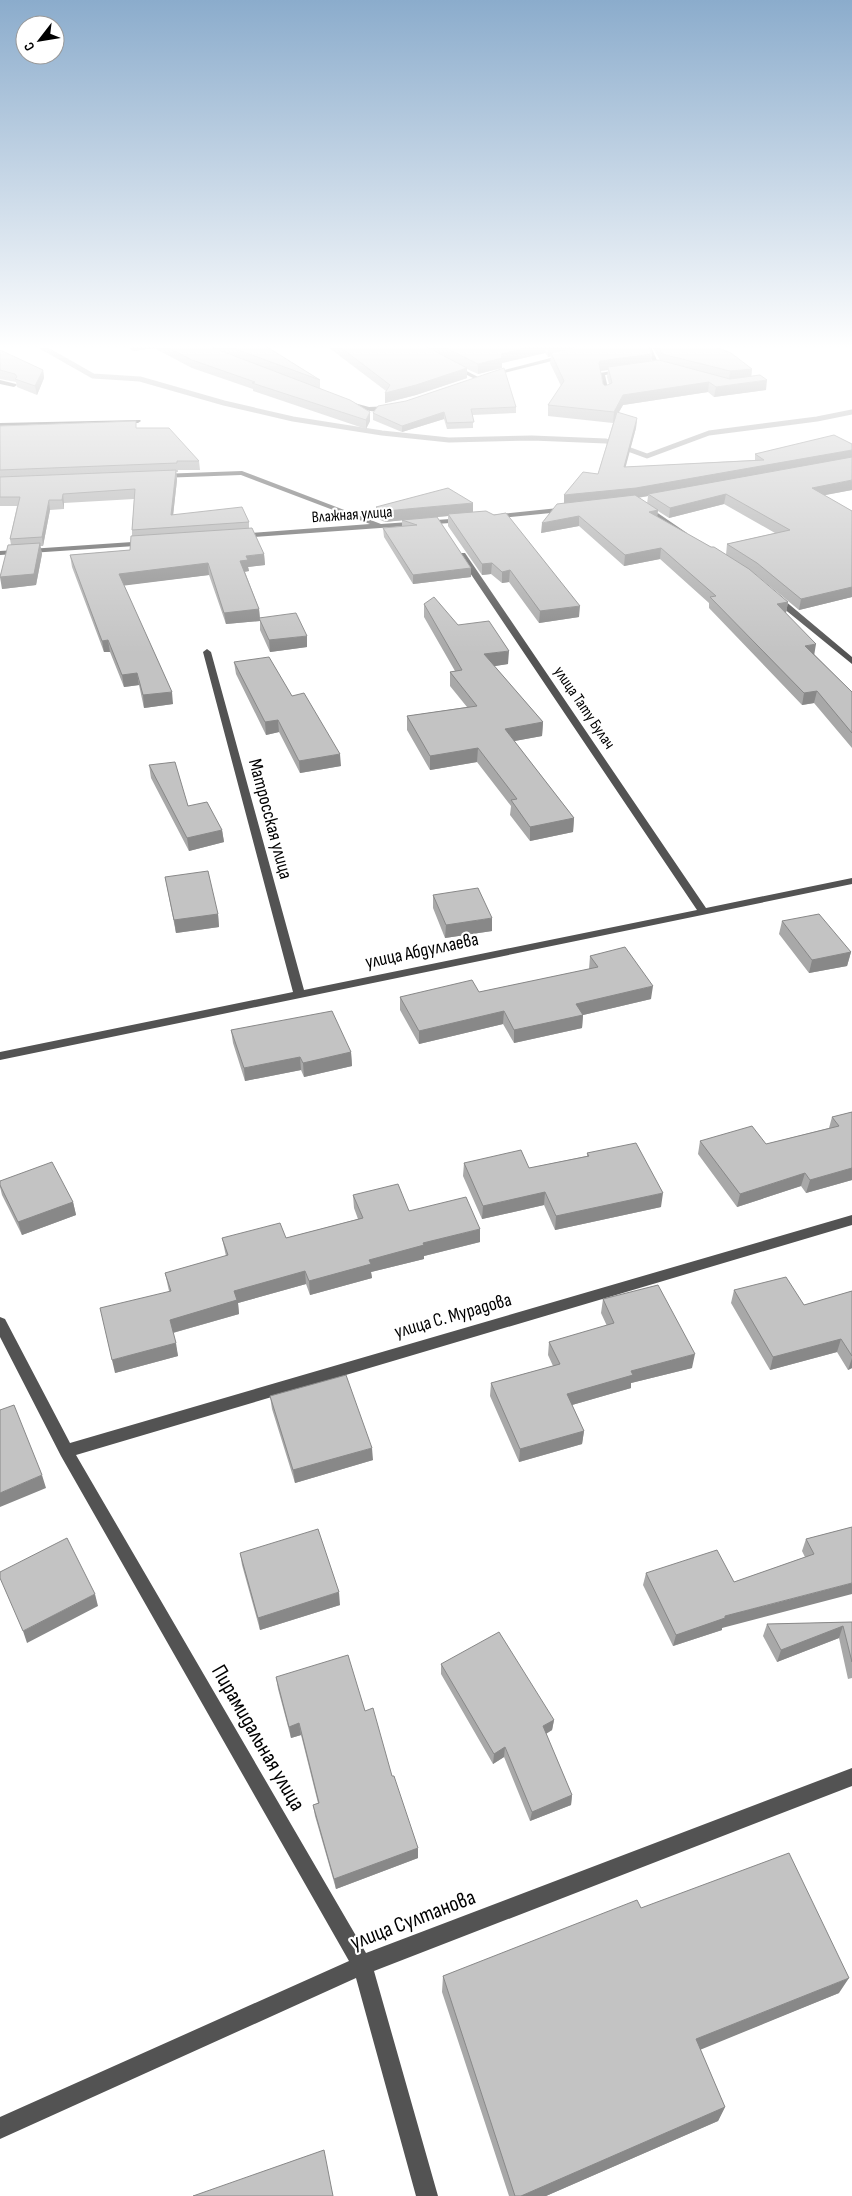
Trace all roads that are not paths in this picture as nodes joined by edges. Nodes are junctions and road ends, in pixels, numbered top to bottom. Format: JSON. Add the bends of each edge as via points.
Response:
{"nodes":[{"id":1,"x":155,"y":476,"type":"edge"},
{"id":2,"x":652,"y":499,"type":"edge"},
{"id":3,"x":576,"y":508,"type":"edge"},
{"id":4,"x":479,"y":518,"type":"edge"},
{"id":5,"x":469,"y":519,"type":"edge"},
{"id":6,"x":381,"y":526,"type":"junction"},
{"id":7,"x":234,"y":537,"type":"edge"},
{"id":8,"x":693,"y":539,"type":"edge"},
{"id":9,"x":156,"y":542,"type":"edge"},
{"id":10,"x":456,"y":547,"type":"edge"},
{"id":11,"x":0,"y":553,"type":"edge"},
{"id":12,"x":766,"y":589,"type":"edge"},
{"id":13,"x":207,"y":652,"type":"dead end"},
{"id":14,"x":852,"y":661,"type":"edge"},
{"id":15,"x":852,"y":881,"type":"edge"},
{"id":16,"x":703,"y":911,"type":"junction"},
{"id":17,"x":299,"y":994,"type":"junction"},
{"id":18,"x":0,"y":1056,"type":"edge"},
{"id":19,"x":852,"y":1220,"type":"edge"},
{"id":20,"x":0,"y":1323,"type":"edge"},
{"id":21,"x":66,"y":1451,"type":"junction"},
{"id":22,"x":852,"y":1777,"type":"edge"},
{"id":23,"x":362,"y":1965,"type":"junction"},
{"id":24,"x":0,"y":2128,"type":"edge"},
{"id":25,"x":427,"y":2196,"type":"edge"}],
"edges":[{"from":1,"to":6,"type":"street","via":[[242,473]]},
{"from":2,"to":8,"type":"street","via":[[635,502]]},
{"from":3,"to":4,"type":"street"},
{"from":5,"to":6,"type":"street","name":"Влажная улица","via":[[442,526]]},
{"from":6,"to":7,"type":"street","name":"Влажная улица"},
{"from":9,"to":11,"type":"street"},
{"from":10,"to":16,"type":"street","name":"улица Тату Булач"},
{"from":12,"to":14,"type":"street"},
{"from":13,"to":17,"type":"street","name":"Матросская улица"},
{"from":15,"to":16,"type":"street","name":"улица Абдуллаева"},
{"from":16,"to":17,"type":"street","name":"улица Абдуллаева"},
{"from":17,"to":18,"type":"street","name":"улица Абдуллаева"},
{"from":19,"to":21,"type":"street","name":"улица С. Мурадова"},
{"from":20,"to":21,"type":"street","name":"Пирамидальная улица"},
{"from":21,"to":23,"type":"street","name":"Пирамидальная улица"},
{"from":22,"to":23,"type":"street","name":"улица Султанова"},
{"from":23,"to":24,"type":"street","name":"улица Султанова"},
{"from":23,"to":25,"type":"street","name":"Пирамидальная улица"}]}
